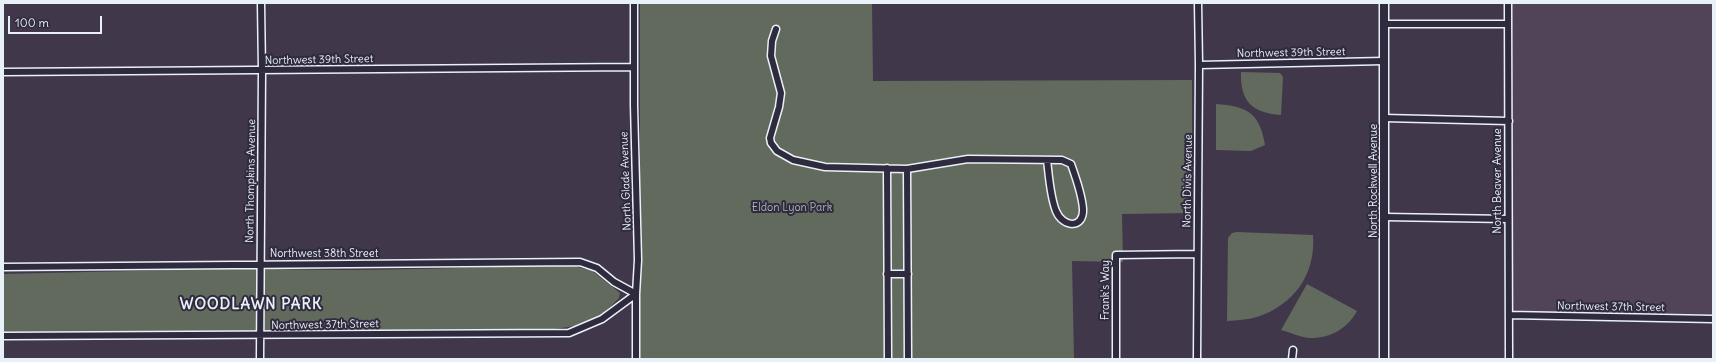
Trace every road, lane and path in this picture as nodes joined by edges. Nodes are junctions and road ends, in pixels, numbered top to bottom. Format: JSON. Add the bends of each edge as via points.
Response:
{"nodes":[{"id":1,"x":261,"y":3,"type":"edge"},
{"id":2,"x":634,"y":3,"type":"edge"},
{"id":3,"x":1198,"y":3,"type":"edge"},
{"id":4,"x":1384,"y":3,"type":"edge"},
{"id":5,"x":1508,"y":3,"type":"edge"},
{"id":6,"x":1385,"y":24,"type":"junction"},
{"id":7,"x":1508,"y":24,"type":"junction"},
{"id":8,"x":776,"y":29,"type":"dead end"},
{"id":9,"x":1384,"y":61,"type":"junction"},
{"id":10,"x":1199,"y":64,"type":"junction"},
{"id":11,"x":634,"y":67,"type":"junction"},
{"id":12,"x":262,"y":71,"type":"junction"},
{"id":13,"x":3,"y":72,"type":"edge"},
{"id":14,"x":1384,"y":118,"type":"junction"},
{"id":15,"x":1509,"y":121,"type":"junction"},
{"id":16,"x":1047,"y":160,"type":"junction"},
{"id":17,"x":887,"y":168,"type":"junction"},
{"id":18,"x":907,"y":169,"type":"junction"},
{"id":19,"x":1385,"y":217,"type":"junction"},
{"id":20,"x":1508,"y":219,"type":"junction"},
{"id":21,"x":1197,"y":254,"type":"junction"},
{"id":22,"x":260,"y":264,"type":"junction"},
{"id":23,"x":3,"y":267,"type":"edge"},
{"id":24,"x":887,"y":274,"type":"junction"},
{"id":25,"x":908,"y":274,"type":"junction"},
{"id":26,"x":636,"y":294,"type":"junction"},
{"id":27,"x":1509,"y":315,"type":"junction"},
{"id":28,"x":1713,"y":318,"type":"edge"},
{"id":29,"x":3,"y":336,"type":"edge"},
{"id":30,"x":259,"y":336,"type":"junction"},
{"id":31,"x":1293,"y":350,"type":"dead end"},
{"id":32,"x":260,"y":359,"type":"edge"},
{"id":33,"x":636,"y":359,"type":"edge"},
{"id":34,"x":888,"y":359,"type":"edge"},
{"id":35,"x":908,"y":359,"type":"edge"},
{"id":36,"x":1116,"y":359,"type":"edge"},
{"id":37,"x":1198,"y":359,"type":"edge"},
{"id":38,"x":1292,"y":359,"type":"edge"},
{"id":39,"x":1384,"y":359,"type":"edge"},
{"id":40,"x":1509,"y":359,"type":"edge"}],
"edges":[{"from":1,"to":12,"type":"street","name":"North Thompkins Avenue"},
{"from":2,"to":11,"type":"street","name":"North Glade Avenue"},
{"from":3,"to":10,"type":"street","name":"North Divis Avenue"},
{"from":4,"to":6,"type":"main road","name":"North Rockwell Avenue"},
{"from":5,"to":7,"type":"street","name":"North Beaver Avenue"},
{"from":6,"to":7,"type":"street"},
{"from":6,"to":9,"type":"main road","name":"North Rockwell Avenue"},
{"from":7,"to":15,"type":"street","name":"North Beaver Avenue"},
{"from":8,"to":17,"type":"street","via":[[771,56],[781,93],[770,138],[777,151],[793,160],[825,167]]},
{"from":9,"to":10,"type":"street","name":"Northwest 39th Street"},
{"from":9,"to":14,"type":"main road","name":"North Rockwell Avenue"},
{"from":10,"to":21,"type":"street","name":"North Divis Avenue"},
{"from":11,"to":12,"type":"street","name":"Northwest 39th Street"},
{"from":11,"to":26,"type":"street","name":"North Glade Avenue","via":[[638,260]]},
{"from":12,"to":13,"type":"street","name":"Northwest 39th Street"},
{"from":12,"to":22,"type":"street","name":"North Thompkins Avenue"},
{"from":14,"to":15,"type":"street"},
{"from":14,"to":19,"type":"main road","name":"North Rockwell Avenue"},
{"from":15,"to":20,"type":"street","name":"North Beaver Avenue"},
{"from":16,"to":16,"type":"street","via":[[1056,212],[1062,221],[1076,223],[1081,218],[1083,209],[1070,164],[1062,160]]},
{"from":16,"to":18,"type":"street","via":[[968,159]]},
{"from":17,"to":18,"type":"street"},
{"from":17,"to":24,"type":"street"},
{"from":18,"to":25,"type":"street"},
{"from":19,"to":20,"type":"street"},
{"from":19,"to":39,"type":"main road","name":"North Rockwell Avenue"},
{"from":20,"to":27,"type":"street","name":"North Beaver Avenue"},
{"from":21,"to":36,"type":"street","name":"Frank's Way","via":[[1116,254]]},
{"from":21,"to":37,"type":"street","name":"North Divis Avenue"},
{"from":22,"to":23,"type":"street","name":"Northwest 38th Street"},
{"from":22,"to":26,"type":"street","name":"Northwest 38th Street","via":[[580,262],[596,268]]},
{"from":22,"to":30,"type":"street","name":"North Thompkins Avenue"},
{"from":24,"to":25,"type":"street"},
{"from":24,"to":34,"type":"street"},
{"from":25,"to":35,"type":"street"},
{"from":26,"to":30,"type":"street","name":"Northwest 37th Street","via":[[602,320],[569,333]]},
{"from":26,"to":33,"type":"street","name":"North Glade Avenue"},
{"from":27,"to":28,"type":"street","name":"Northwest 37th Street"},
{"from":27,"to":40,"type":"street","name":"North Beaver Avenue"},
{"from":29,"to":30,"type":"street","name":"Northwest 37th Street"},
{"from":30,"to":32,"type":"street","name":"North Thompkins Avenue"},
{"from":31,"to":38,"type":"street"}]}
